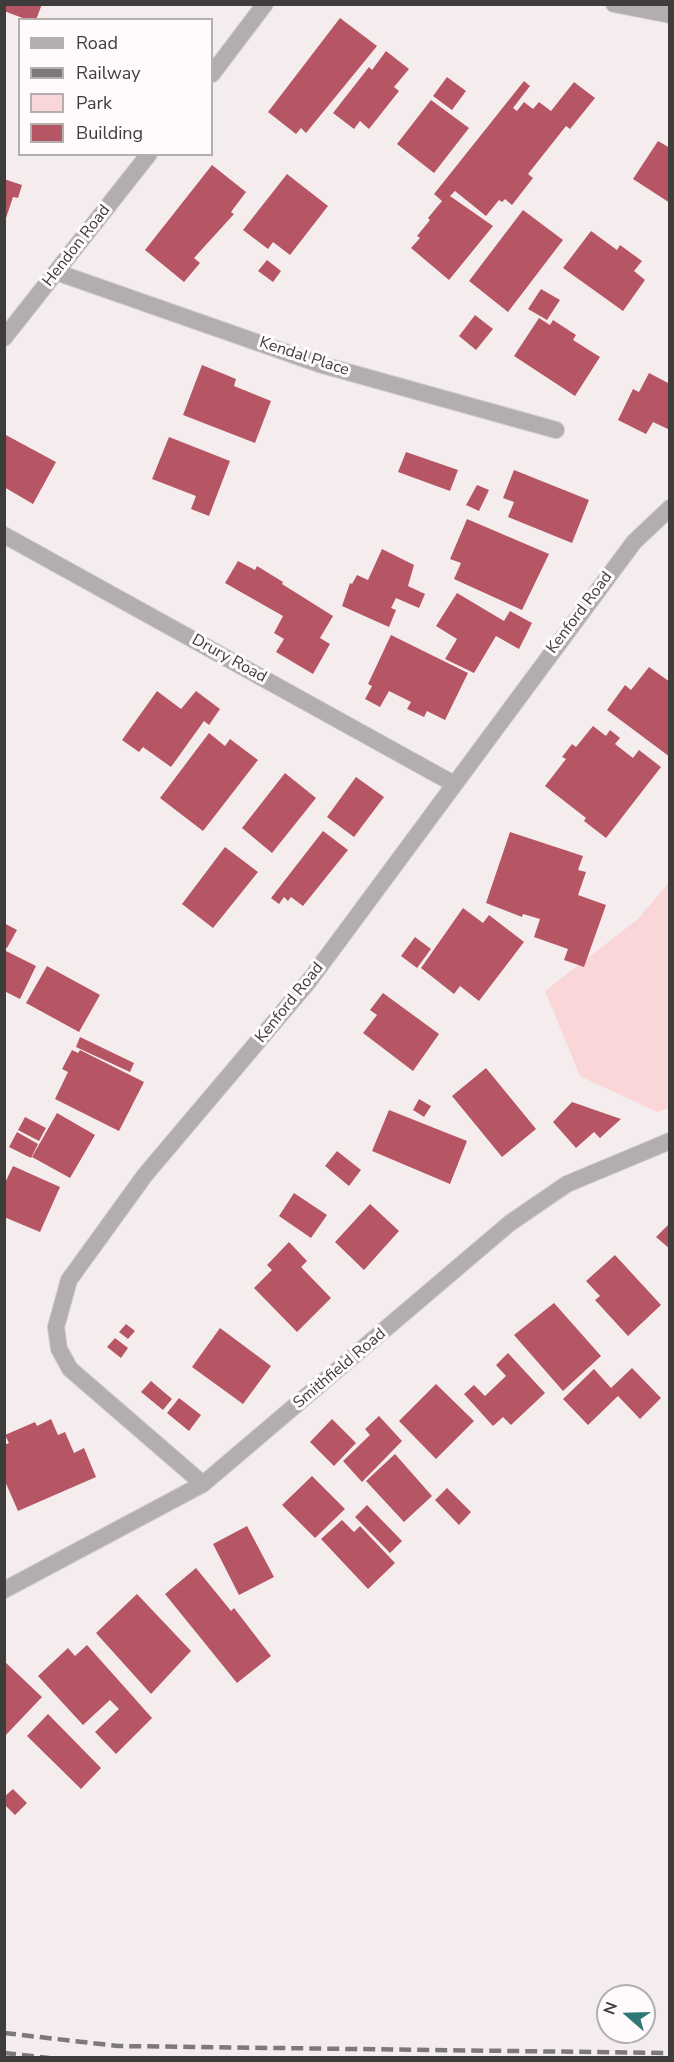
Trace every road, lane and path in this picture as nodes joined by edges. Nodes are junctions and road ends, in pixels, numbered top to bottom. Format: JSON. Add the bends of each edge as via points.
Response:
{"nodes":[{"id":1,"x":266,"y":4,"type":"edge"},
{"id":2,"x":614,"y":4,"type":"edge"},
{"id":3,"x":669,"y":15,"type":"edge"},
{"id":4,"x":213,"y":74,"type":"edge"},
{"id":5,"x":147,"y":156,"type":"edge"},
{"id":6,"x":56,"y":272,"type":"junction"},
{"id":7,"x":4,"y":338,"type":"edge"},
{"id":8,"x":556,"y":430,"type":"dead end"},
{"id":9,"x":669,"y":508,"type":"edge"},
{"id":10,"x":4,"y":535,"type":"edge"},
{"id":11,"x":453,"y":784,"type":"junction"},
{"id":12,"x":669,"y":1141,"type":"edge"},
{"id":13,"x":203,"y":1484,"type":"junction"},
{"id":14,"x":4,"y":1590,"type":"edge"}],
"edges":[{"from":1,"to":4,"type":"street"},
{"from":2,"to":3,"type":"street"},
{"from":5,"to":6,"type":"street","name":"Hendon Road"},
{"from":6,"to":7,"type":"street","name":"Hendon Road"},
{"from":6,"to":8,"type":"street","name":"Kendal Place","via":[[319,364]]},
{"from":9,"to":11,"type":"street","name":"Kenford Road","via":[[634,542]]},
{"from":10,"to":11,"type":"street","name":"Drury Road"},
{"from":11,"to":13,"type":"street","name":"Kenford Road","via":[[309,981],[145,1175],[69,1280],[61,1302],[56,1327],[59,1349],[70,1370]]},
{"from":12,"to":13,"type":"street","name":"Smithfield Road","via":[[567,1184],[510,1223]]},
{"from":13,"to":14,"type":"street","name":"Smithfield Road"}]}
